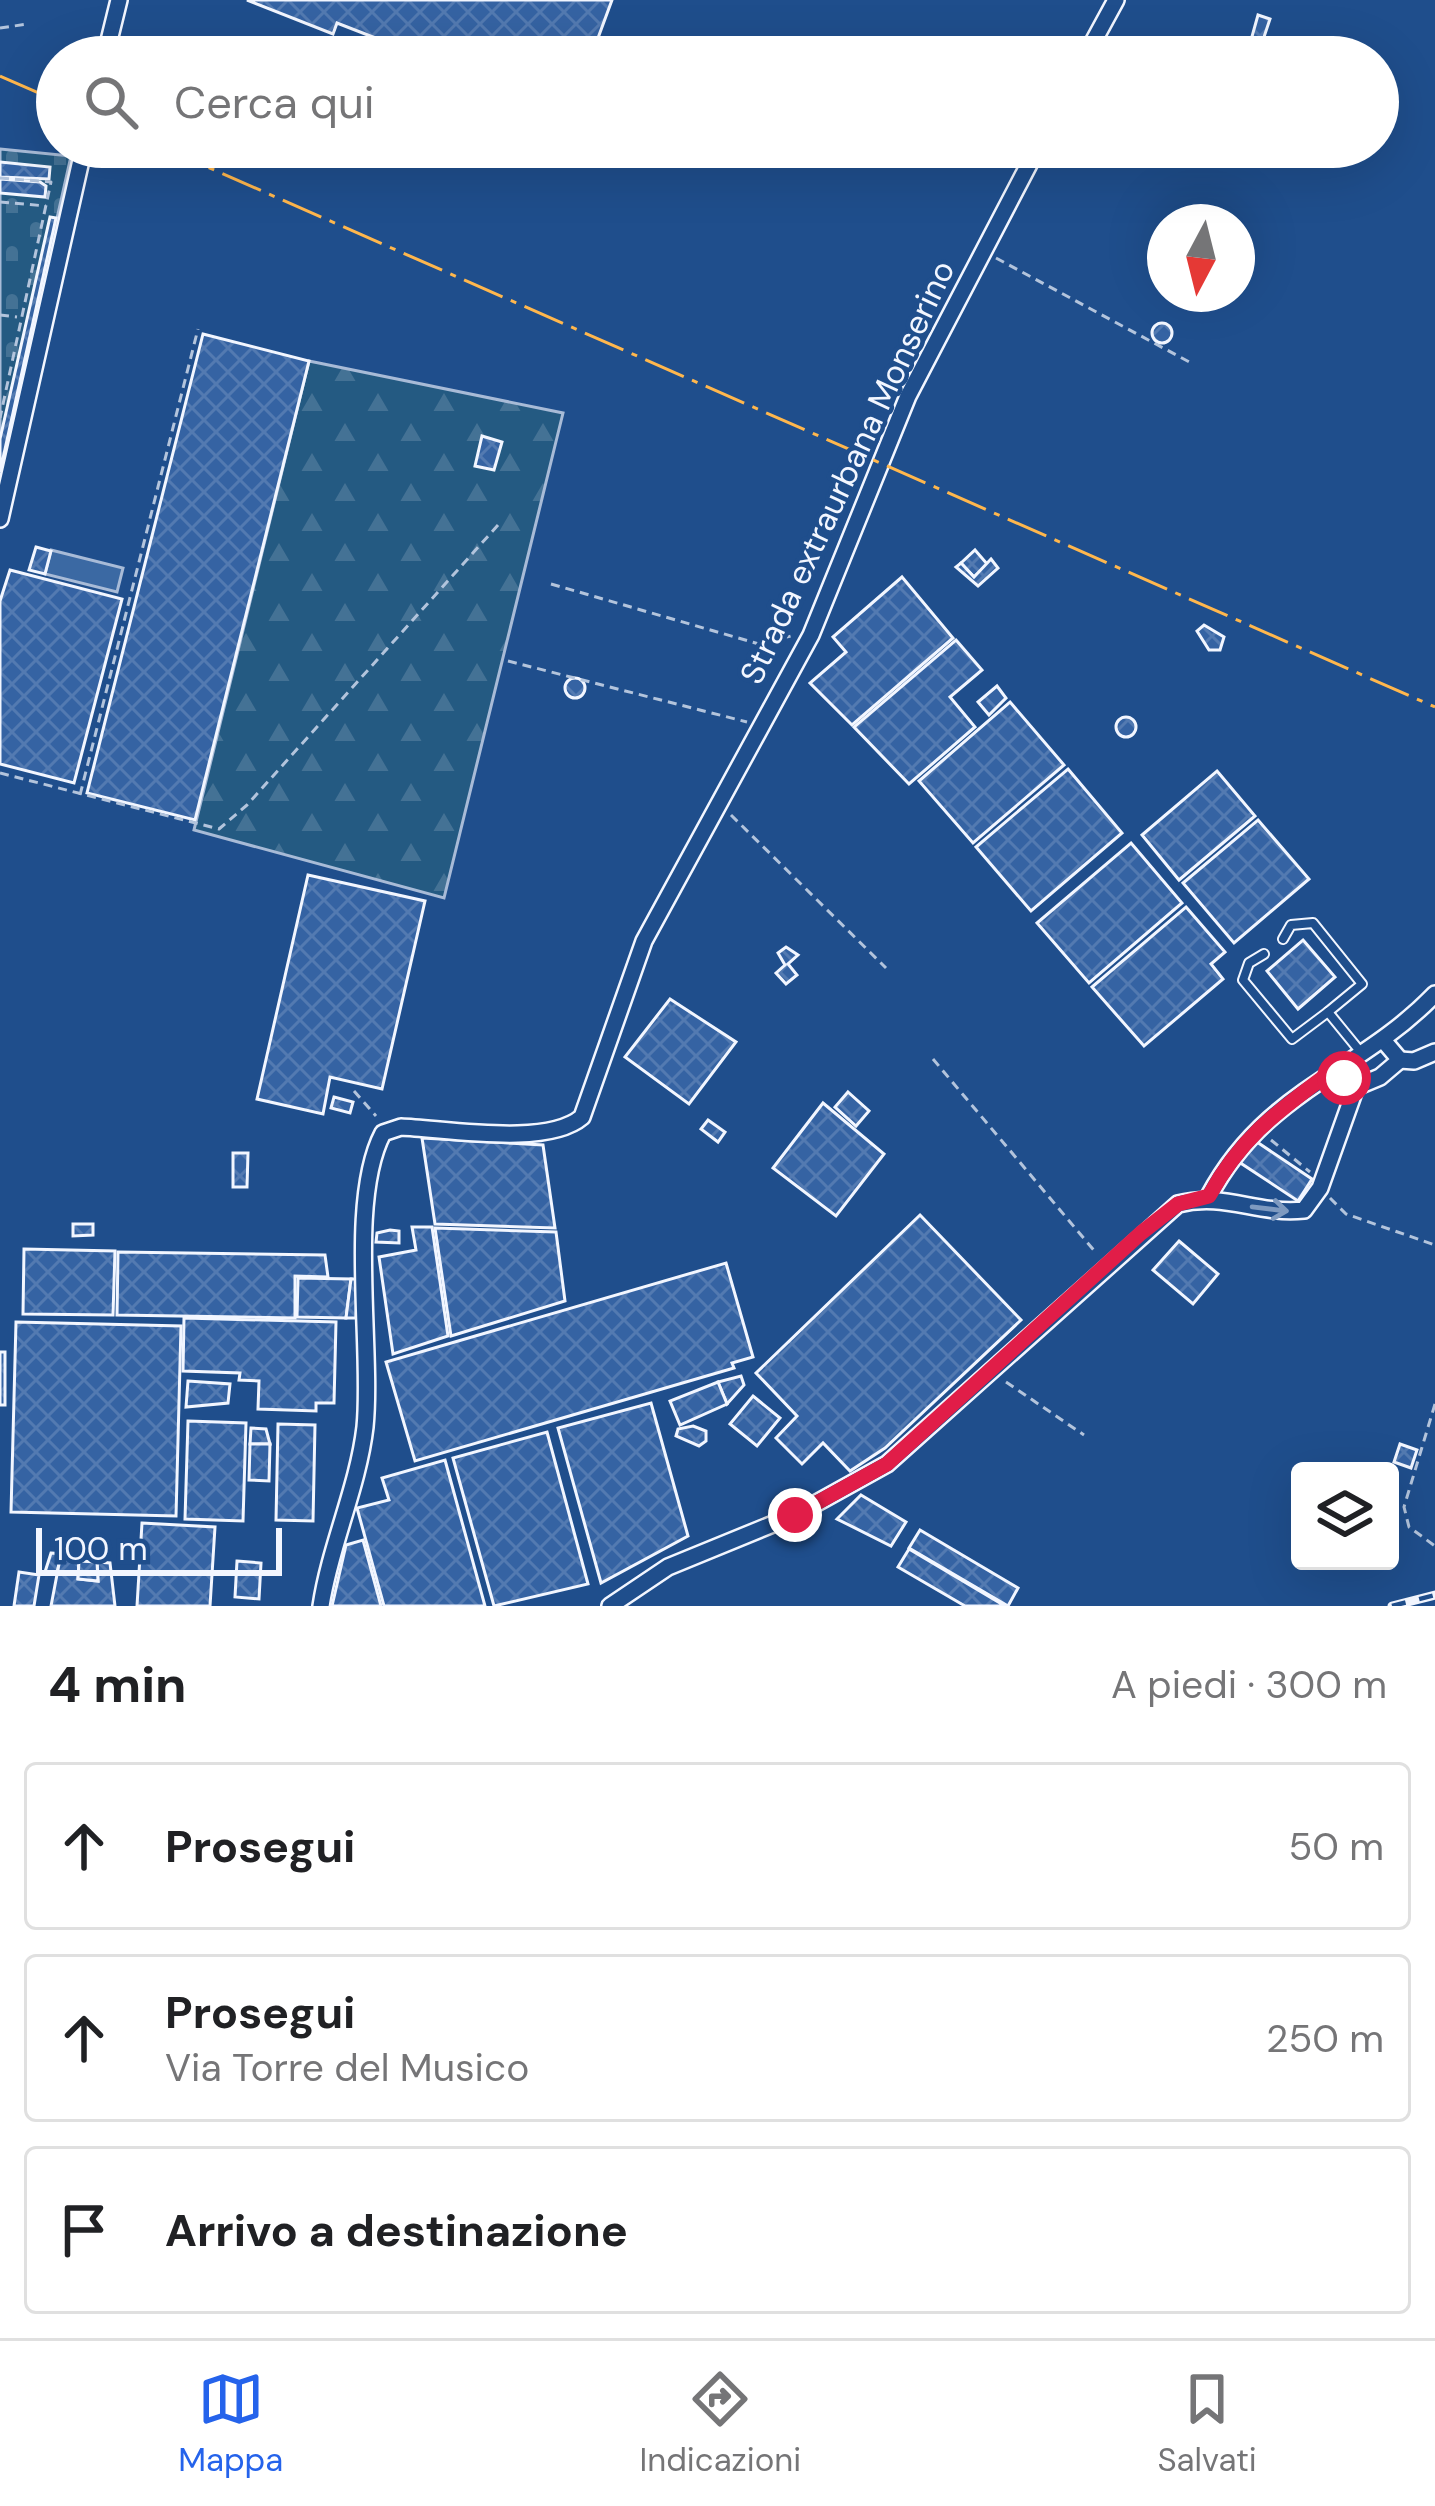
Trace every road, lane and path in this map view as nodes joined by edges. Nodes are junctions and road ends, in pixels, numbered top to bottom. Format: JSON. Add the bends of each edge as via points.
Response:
{"nodes":[{"id":1,"x":119,"y":0,"type":"edge"},
{"id":2,"x":1116,"y":0,"type":"edge"},
{"id":3,"x":28,"y":24,"type":"dead end"},
{"id":4,"x":0,"y":28,"type":"edge"},
{"id":5,"x":110,"y":36,"type":"edge"},
{"id":6,"x":1096,"y":36,"type":"edge"},
{"id":7,"x":79,"y":168,"type":"edge"},
{"id":8,"x":1027,"y":168,"type":"edge"},
{"id":9,"x":0,"y":178,"type":"edge"},
{"id":10,"x":0,"y":202,"type":"edge"},
{"id":11,"x":46,"y":206,"type":"junction"},
{"id":12,"x":984,"y":251,"type":"junction"},
{"id":13,"x":0,"y":315,"type":"edge"},
{"id":14,"x":19,"y":318,"type":"junction"},
{"id":15,"x":198,"y":329,"type":"dead end"},
{"id":16,"x":1193,"y":364,"type":"dead end"},
{"id":17,"x":2,"y":401,"type":"edge"},
{"id":18,"x":0,"y":418,"type":"edge"},
{"id":19,"x":0,"y":520,"type":"edge"},
{"id":20,"x":498,"y":525,"type":"dead end"},
{"id":21,"x":551,"y":584,"type":"dead end"},
{"id":22,"x":811,"y":635,"type":"junction"},
{"id":23,"x":508,"y":661,"type":"dead end"},
{"id":24,"x":760,"y":725,"type":"junction"},
{"id":25,"x":0,"y":773,"type":"edge"},
{"id":26,"x":79,"y":797,"type":"junction"},
{"id":27,"x":715,"y":805,"type":"junction"},
{"id":28,"x":1283,"y":939,"type":"dead end"},
{"id":29,"x":1264,"y":954,"type":"dead end"},
{"id":30,"x":886,"y":968,"type":"dead end"},
{"id":31,"x":1435,"y":994,"type":"edge"},
{"id":32,"x":1328,"y":1012,"type":"junction"},
{"id":33,"x":1383,"y":1040,"type":"junction"},
{"id":34,"x":1359,"y":1050,"type":"junction"},
{"id":35,"x":1435,"y":1052,"type":"edge"},
{"id":36,"x":933,"y":1059,"type":"dead end"},
{"id":37,"x":1400,"y":1060,"type":"junction"},
{"id":38,"x":1340,"y":1065,"type":"junction"},
{"id":39,"x":1356,"y":1087,"type":"junction"},
{"id":40,"x":354,"y":1091,"type":"dead end"},
{"id":41,"x":1255,"y":1128,"type":"junction"},
{"id":42,"x":382,"y":1133,"type":"junction"},
{"id":43,"x":1320,"y":1188,"type":"junction"},
{"id":44,"x":1209,"y":1196,"type":"junction"},
{"id":45,"x":1435,"y":1245,"type":"edge"},
{"id":46,"x":1106,"y":1264,"type":"junction"},
{"id":47,"x":990,"y":1371,"type":"junction"},
{"id":48,"x":1435,"y":1404,"type":"edge"},
{"id":49,"x":1084,"y":1435,"type":"dead end"},
{"id":50,"x":1435,"y":1546,"type":"edge"},
{"id":51,"x":321,"y":1606,"type":"edge"},
{"id":52,"x":610,"y":1606,"type":"edge"}],
"edges":[{"from":1,"to":5,"type":"street"},
{"from":2,"to":6,"type":"street"},
{"from":3,"to":4,"type":"path"},
{"from":7,"to":19,"type":"street"},
{"from":8,"to":12,"type":"street","name":"Strada extraurbana Monserino"},
{"from":9,"to":11,"type":"path","via":[[51,182]]},
{"from":10,"to":11,"type":"path"},
{"from":11,"to":14,"type":"path"},
{"from":12,"to":16,"type":"path"},
{"from":12,"to":22,"type":"street","name":"Strada extraurbana Monserino","via":[[908,395]]},
{"from":13,"to":14,"type":"path"},
{"from":14,"to":17,"type":"path"},
{"from":15,"to":26,"type":"path"},
{"from":17,"to":18,"type":"path"},
{"from":20,"to":26,"type":"path","via":[[227,824],[208,829]]},
{"from":21,"to":22,"type":"path","via":[[759,644]]},
{"from":22,"to":24,"type":"street","name":"Strada extraurbana Monserino"},
{"from":23,"to":24,"type":"path"},
{"from":24,"to":27,"type":"street","name":"Strada extraurbana Monserino"},
{"from":25,"to":26,"type":"path"},
{"from":27,"to":30,"type":"path"},
{"from":27,"to":42,"type":"street","name":"Strada extraurbana Monserino","via":[[644,941],[582,1117],[538,1133]]},
{"from":28,"to":32,"type":"lane","via":[[1292,925],[1313,923],[1362,984]]},
{"from":29,"to":32,"type":"lane","via":[[1249,963],[1243,980],[1292,1040]]},
{"from":31,"to":33,"type":"street"},
{"from":32,"to":34,"type":"lane"},
{"from":33,"to":34,"type":"street"},
{"from":33,"to":37,"type":"street"},
{"from":34,"to":38,"type":"street"},
{"from":35,"to":37,"type":"street"},
{"from":36,"to":46,"type":"path"},
{"from":37,"to":39,"type":"street"},
{"from":38,"to":39,"type":"street"},
{"from":38,"to":41,"type":"street"},
{"from":39,"to":43,"type":"street"},
{"from":40,"to":42,"type":"path","via":[[382,1122]]},
{"from":41,"to":43,"type":"path"},
{"from":41,"to":44,"type":"street"},
{"from":42,"to":51,"type":"street","via":[[367,1215],[365,1429]]},
{"from":44,"to":43,"type":"street","one_way":true,"via":[[1275,1213],[1304,1210]]},
{"from":43,"to":45,"type":"path","via":[[1346,1214]]},
{"from":44,"to":46,"type":"street","via":[[1178,1204]]},
{"from":46,"to":47,"type":"street"},
{"from":47,"to":49,"type":"path"},
{"from":47,"to":52,"type":"street","via":[[856,1485],[668,1567]]},
{"from":48,"to":50,"type":"path","via":[[1403,1507],[1409,1528]]}]}
